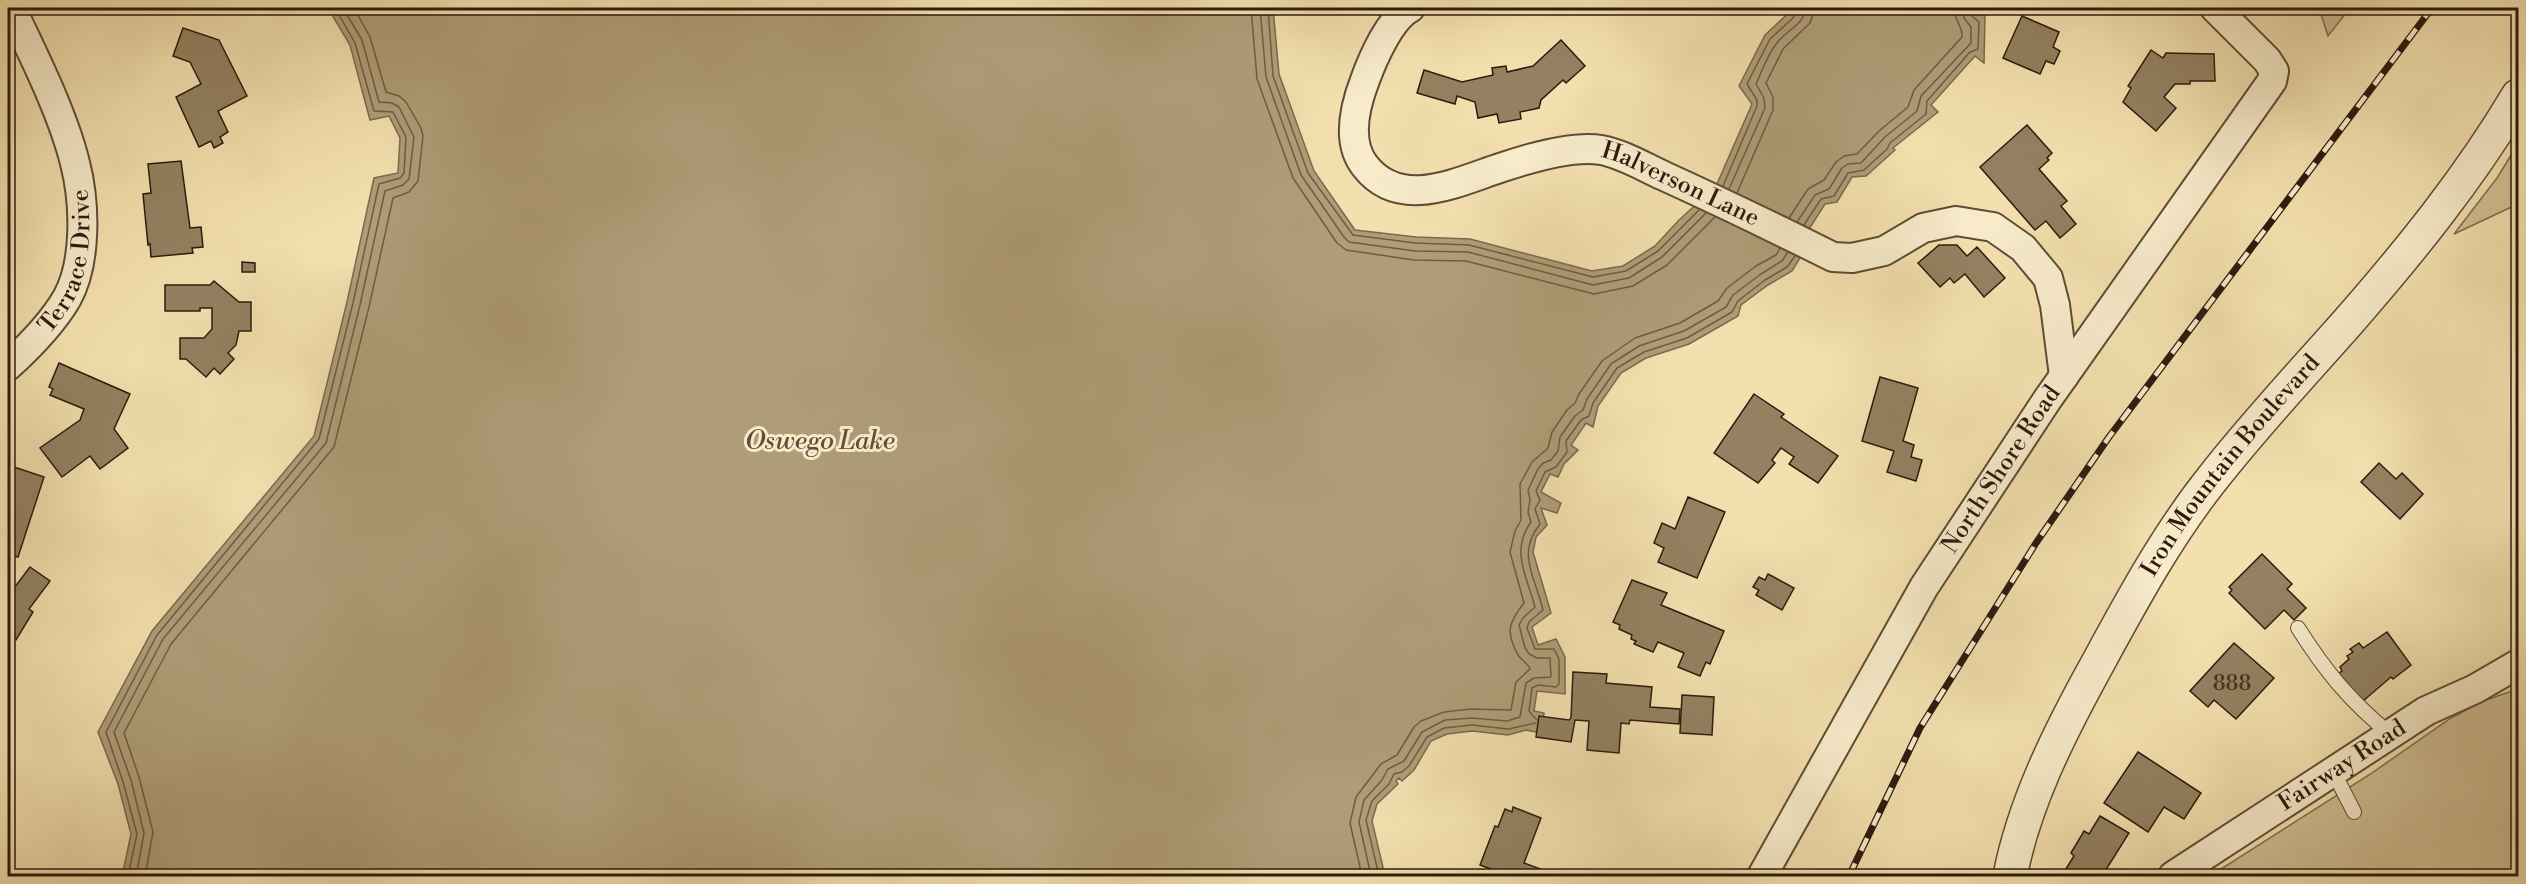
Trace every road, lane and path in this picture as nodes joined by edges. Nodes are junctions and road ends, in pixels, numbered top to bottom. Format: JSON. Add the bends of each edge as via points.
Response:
{"nodes":[{"id":1,"x":11,"y":8,"type":"edge"},
{"id":2,"x":1410,"y":8,"type":"edge"},
{"id":3,"x":2215,"y":8,"type":"edge"},
{"id":4,"x":2518,"y":96,"type":"edge"},
{"id":5,"x":8,"y":366,"type":"edge"},
{"id":6,"x":2064,"y":376,"type":"junction"},
{"id":7,"x":2298,"y":628,"type":"dead end"},
{"id":8,"x":2518,"y":664,"type":"edge"},
{"id":9,"x":2390,"y":734,"type":"junction"},
{"id":10,"x":2333,"y":771,"type":"junction"},
{"id":11,"x":2354,"y":812,"type":"dead end"},
{"id":12,"x":1762,"y":876,"type":"edge"},
{"id":13,"x":2010,"y":876,"type":"edge"},
{"id":14,"x":2173,"y":876,"type":"edge"}],
"edges":[{"from":1,"to":5,"type":"street","name":"Terrace Drive","via":[[34,56],[75,164],[81,249],[75,279],[58,312]]},
{"from":2,"to":6,"type":"street","name":"Halverson Lane","via":[[1385,36],[1357,101],[1354,145],[1373,177],[1388,186],[1426,190],[1578,149],[1602,150],[1833,257],[1852,258],[1884,251],[1923,228],[1956,221],[1993,227],[2023,248],[2048,278]]},
{"from":3,"to":6,"type":"street","name":"North Shore Road","via":[[2267,60],[2274,71],[2272,81]]},
{"from":4,"to":13,"type":"street","name":"Iron Mountain Boulevard","via":[[2432,221],[2241,442],[2168,541],[2088,680],[2042,773]]},
{"from":6,"to":12,"type":"street","name":"North Shore Road","via":[[1924,587]]},
{"from":7,"to":9,"type":"lane","via":[[2346,695]]},
{"from":8,"to":9,"type":"street","name":"Fairway Road"},
{"from":9,"to":10,"type":"street","name":"Fairway Road"},
{"from":10,"to":11,"type":"lane"},
{"from":10,"to":14,"type":"street","name":"Fairway Road"}]}
